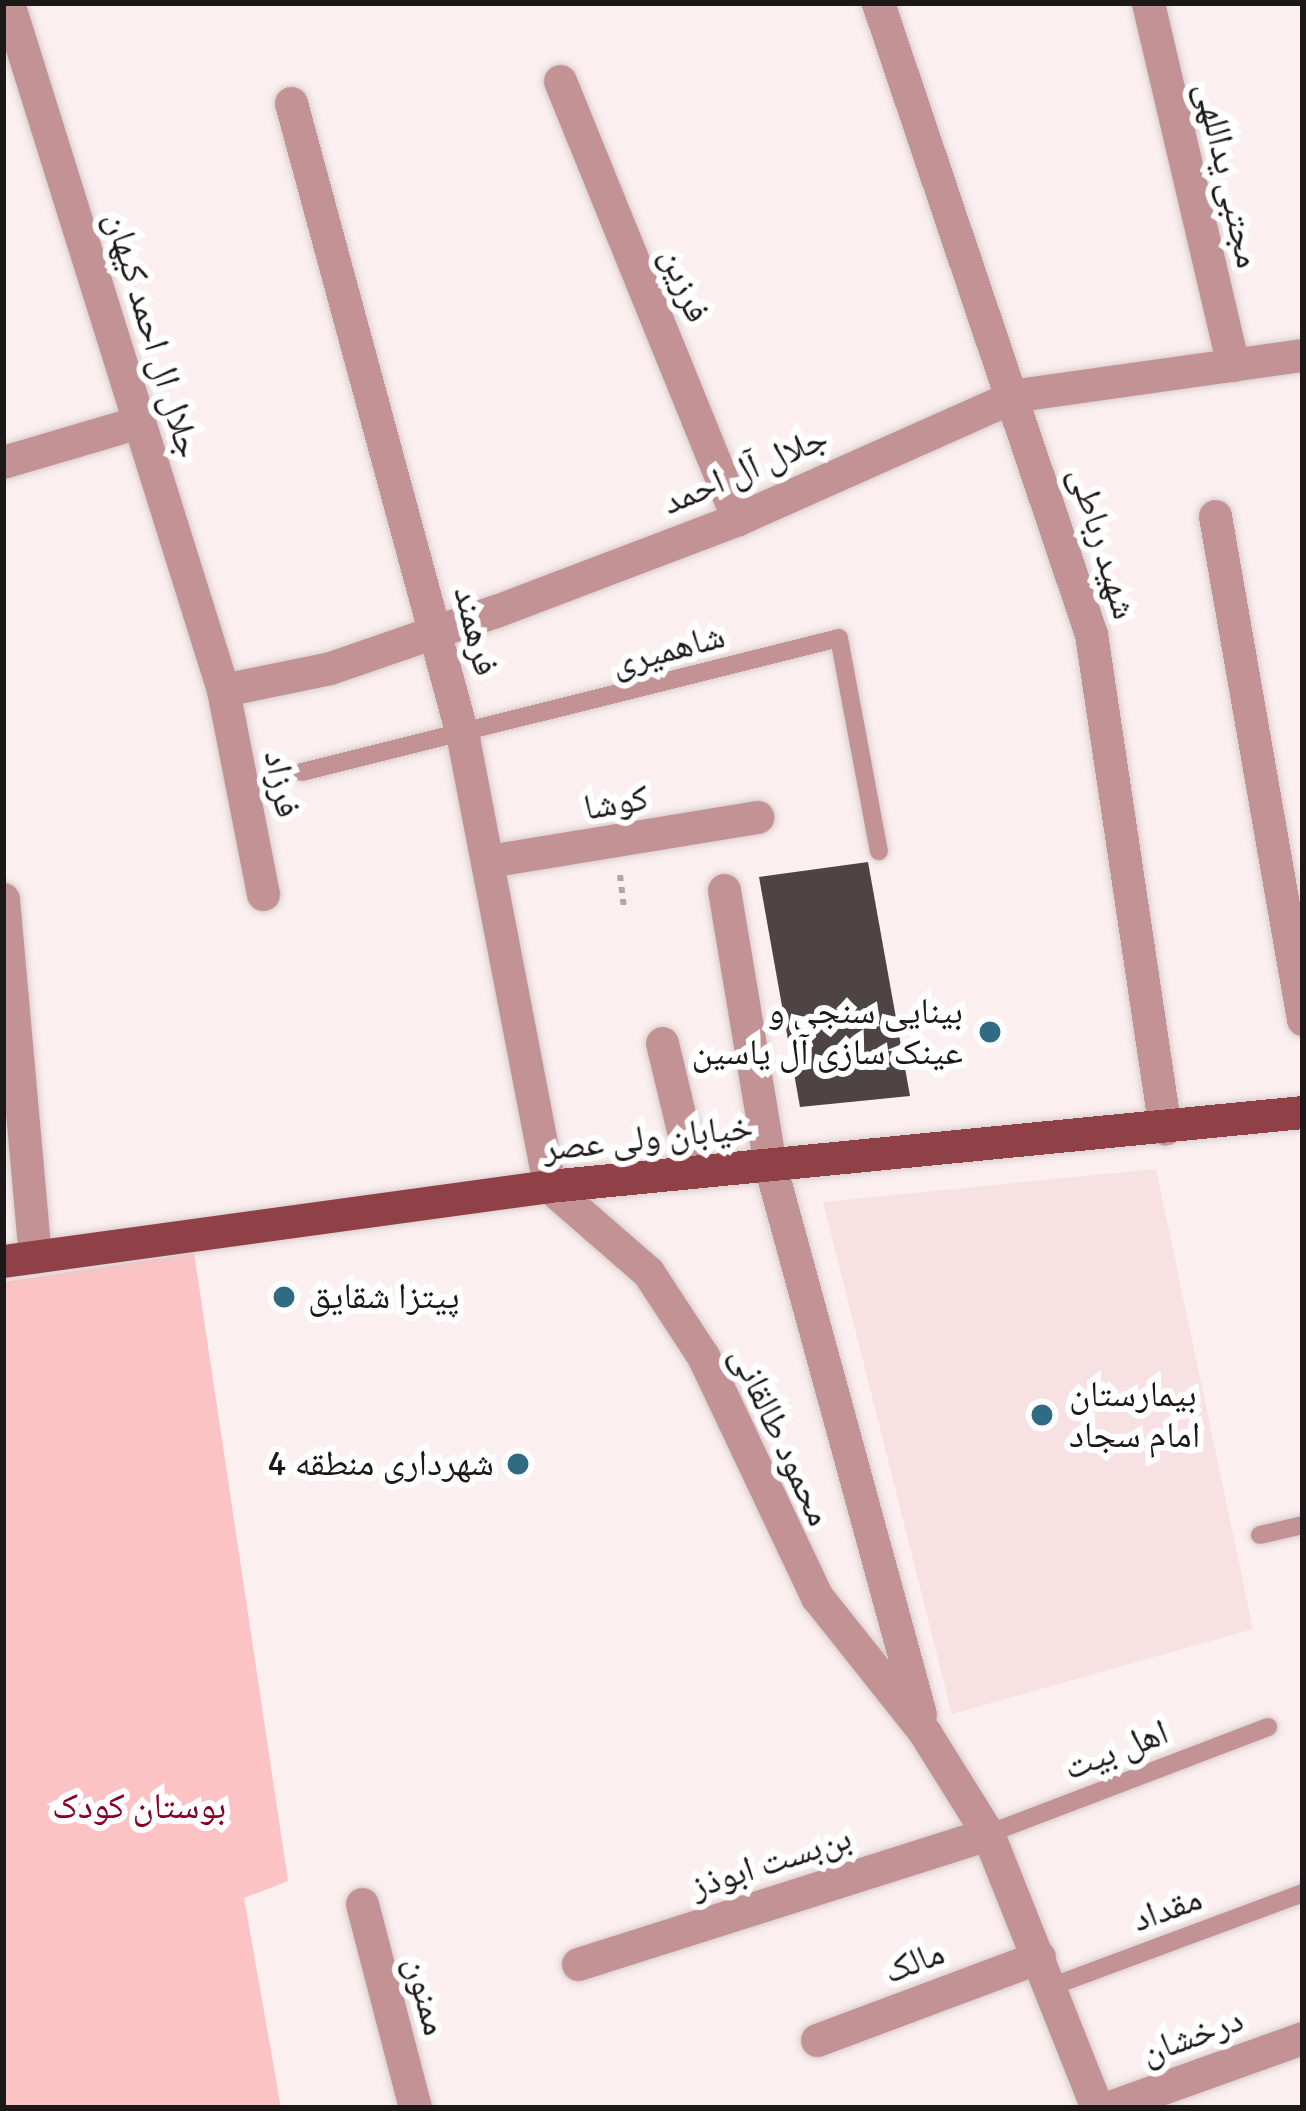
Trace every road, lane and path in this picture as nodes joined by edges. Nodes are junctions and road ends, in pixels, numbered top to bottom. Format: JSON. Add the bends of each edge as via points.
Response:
{"nodes":[{"id":1,"x":8,"y":3,"type":"edge"},
{"id":2,"x":878,"y":3,"type":"edge"},
{"id":3,"x":1148,"y":3,"type":"edge"},
{"id":4,"x":560,"y":81,"type":"dead end"},
{"id":5,"x":291,"y":103,"type":"dead end"},
{"id":6,"x":1303,"y":355,"type":"edge"},
{"id":7,"x":1233,"y":365,"type":"junction"},
{"id":8,"x":1017,"y":395,"type":"junction"},
{"id":9,"x":139,"y":422,"type":"junction"},
{"id":10,"x":3,"y":463,"type":"edge"},
{"id":11,"x":1215,"y":516,"type":"dead end"},
{"id":12,"x":738,"y":519,"type":"junction"},
{"id":13,"x":437,"y":631,"type":"junction"},
{"id":14,"x":223,"y":690,"type":"junction"},
{"id":15,"x":463,"y":738,"type":"junction"},
{"id":16,"x":302,"y":772,"type":"dead end"},
{"id":17,"x":757,"y":817,"type":"dead end"},
{"id":18,"x":879,"y":851,"type":"dead end"},
{"id":19,"x":488,"y":861,"type":"junction"},
{"id":20,"x":724,"y":890,"type":"dead end"},
{"id":21,"x":263,"y":894,"type":"dead end"},
{"id":22,"x":3,"y":899,"type":"edge"},
{"id":23,"x":1303,"y":1019,"type":"edge"},
{"id":24,"x":662,"y":1043,"type":"dead end"},
{"id":25,"x":1303,"y":1112,"type":"edge"},
{"id":26,"x":1165,"y":1128,"type":"junction"},
{"id":27,"x":770,"y":1165,"type":"junction"},
{"id":28,"x":693,"y":1172,"type":"junction"},
{"id":29,"x":549,"y":1186,"type":"junction"},
{"id":30,"x":19,"y":1259,"type":"edge"},
{"id":31,"x":1303,"y":1525,"type":"edge"},
{"id":32,"x":1260,"y":1535,"type":"dead end"},
{"id":33,"x":1268,"y":1726,"type":"dead end"},
{"id":34,"x":926,"y":1733,"type":"junction"},
{"id":35,"x":988,"y":1834,"type":"junction"},
{"id":36,"x":1303,"y":1893,"type":"edge"},
{"id":37,"x":362,"y":1904,"type":"dead end"},
{"id":38,"x":578,"y":1964,"type":"dead end"},
{"id":39,"x":1046,"y":1972,"type":"junction"},
{"id":40,"x":1303,"y":2038,"type":"edge"},
{"id":41,"x":817,"y":2040,"type":"dead end"},
{"id":42,"x":415,"y":2108,"type":"edge"},
{"id":43,"x":1097,"y":2108,"type":"edge"},
{"id":44,"x":1107,"y":2108,"type":"edge"}],
"edges":[{"from":1,"to":9,"type":"street","name":"جلال ال احمد کیهان"},
{"from":2,"to":8,"type":"street","name":"شهید رباطی"},
{"from":3,"to":7,"type":"street","name":"مجتبی یداللهی"},
{"from":4,"to":12,"type":"street","name":"فرزین"},
{"from":5,"to":13,"type":"street","name":"فرهمند"},
{"from":6,"to":7,"type":"street","name":"جلال آل احمد"},
{"from":7,"to":8,"type":"street","name":"جلال آل احمد"},
{"from":8,"to":12,"type":"street","name":"جلال آل احمد"},
{"from":8,"to":26,"type":"street","name":"شهید رباطی","via":[[1091,634]]},
{"from":9,"to":10,"type":"street"},
{"from":9,"to":14,"type":"street","name":"جلال ال احمد کیهان"},
{"from":11,"to":23,"type":"street"},
{"from":12,"to":13,"type":"street","name":"جلال آل احمد"},
{"from":13,"to":14,"type":"street","name":"جلال آل احمد","via":[[330,668]]},
{"from":13,"to":15,"type":"street","name":"فرهمند"},
{"from":14,"to":21,"type":"street","name":"فرزاد"},
{"from":15,"to":16,"type":"lane","name":"شاهمیری"},
{"from":15,"to":18,"type":"lane","name":"شاهمیری","via":[[839,638]]},
{"from":15,"to":19,"type":"street","name":"فرهمند"},
{"from":17,"to":19,"type":"street","name":"کوشا"},
{"from":19,"to":29,"type":"street","name":"فرهمند"},
{"from":20,"to":27,"type":"street","name":"محمود طالقانی"},
{"from":22,"to":30,"type":"street"},
{"from":24,"to":28,"type":"street"},
{"from":25,"to":26,"type":"main road","name":"خیابان ولی عصر"},
{"from":26,"to":27,"type":"main road","name":"خیابان ولی عصر"},
{"from":27,"to":28,"type":"main road","name":"خیابان ولی عصر"},
{"from":27,"to":34,"type":"street","name":"محمود طالقانی"},
{"from":28,"to":29,"type":"main road","name":"خیابان ولی عصر"},
{"from":29,"to":30,"type":"main road","name":"خیابان ولی عصر"},
{"from":29,"to":34,"type":"street","name":"محمود طالقانی","via":[[648,1272],[704,1356],[817,1598]]},
{"from":31,"to":32,"type":"lane"},
{"from":33,"to":35,"type":"lane","name":"اهل بیت"},
{"from":34,"to":35,"type":"street","name":"محمود طالقانی"},
{"from":35,"to":38,"type":"street","name":"بن‌بست ابوذز"},
{"from":35,"to":39,"type":"street","name":"محمود طالقانی"},
{"from":36,"to":39,"type":"lane","name":"مقداد"},
{"from":37,"to":42,"type":"street","name":"ممنون"},
{"from":39,"to":41,"type":"street","name":"مالک"},
{"from":39,"to":43,"type":"street","name":"محمود طالقانی"},
{"from":40,"to":44,"type":"street","name":"درخشان"}]}
